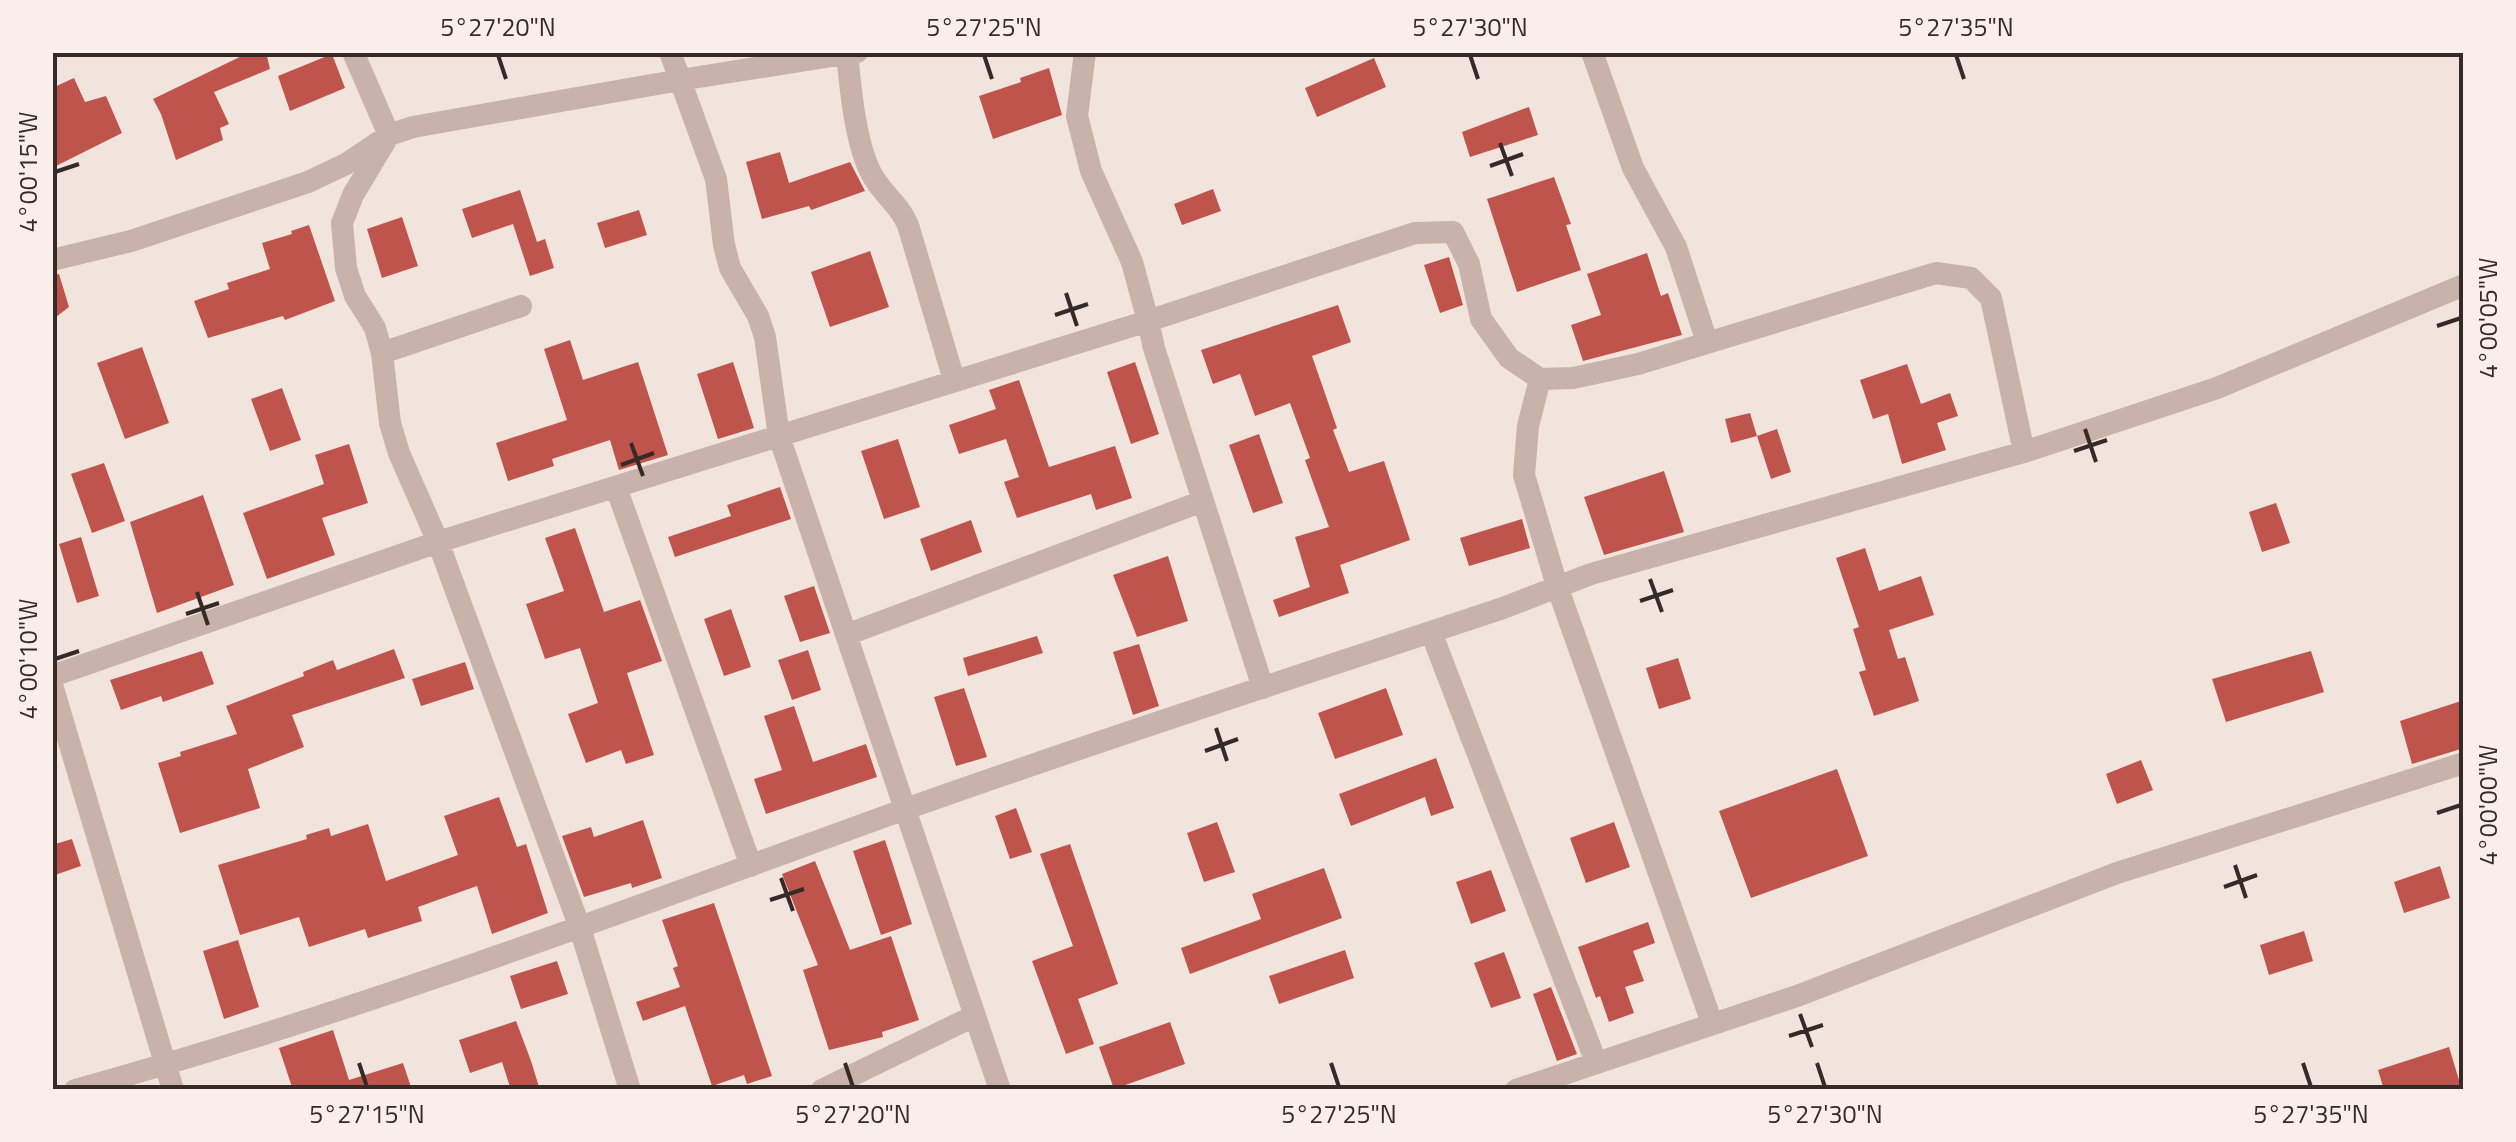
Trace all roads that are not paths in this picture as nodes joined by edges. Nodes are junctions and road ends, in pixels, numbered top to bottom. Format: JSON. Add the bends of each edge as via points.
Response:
{"nodes":[{"id":1,"x":353,"y":52,"type":"edge"},
{"id":2,"x":670,"y":52,"type":"edge"},
{"id":3,"x":1086,"y":52,"type":"edge"},
{"id":4,"x":1592,"y":52,"type":"edge"},
{"id":5,"x":850,"y":53,"type":"edge"},
{"id":6,"x":680,"y":80,"type":"junction"},
{"id":7,"x":390,"y":135,"type":"junction"},
{"id":8,"x":52,"y":260,"type":"edge"},
{"id":9,"x":2464,"y":285,"type":"edge"},
{"id":10,"x":521,"y":306,"type":"dead end"},
{"id":11,"x":1148,"y":320,"type":"junction"},
{"id":12,"x":1707,"y":342,"type":"junction"},
{"id":13,"x":382,"y":353,"type":"junction"},
{"id":14,"x":1540,"y":379,"type":"junction"},
{"id":15,"x":954,"y":380,"type":"junction"},
{"id":16,"x":780,"y":436,"type":"junction"},
{"id":17,"x":2024,"y":452,"type":"junction"},
{"id":18,"x":616,"y":486,"type":"junction"},
{"id":19,"x":1203,"y":501,"type":"junction"},
{"id":20,"x":438,"y":542,"type":"junction"},
{"id":21,"x":1557,"y":586,"type":"junction"},
{"id":22,"x":1431,"y":632,"type":"junction"},
{"id":23,"x":846,"y":635,"type":"junction"},
{"id":24,"x":52,"y":676,"type":"edge"},
{"id":25,"x":52,"y":685,"type":"edge"},
{"id":26,"x":1263,"y":688,"type":"junction"},
{"id":27,"x":2464,"y":763,"type":"edge"},
{"id":28,"x":904,"y":810,"type":"junction"},
{"id":29,"x":751,"y":866,"type":"junction"},
{"id":30,"x":580,"y":928,"type":"junction"},
{"id":31,"x":974,"y":1016,"type":"junction"},
{"id":32,"x":1712,"y":1023,"type":"junction"},
{"id":33,"x":1596,"y":1062,"type":"junction"},
{"id":34,"x":165,"y":1065,"type":"junction"},
{"id":35,"x":75,"y":1090,"type":"edge"},
{"id":36,"x":173,"y":1090,"type":"edge"},
{"id":37,"x":630,"y":1090,"type":"edge"},
{"id":38,"x":822,"y":1090,"type":"edge"},
{"id":39,"x":1000,"y":1090,"type":"edge"},
{"id":40,"x":1516,"y":1090,"type":"edge"}],
"edges":[{"from":1,"to":7,"type":"street"},
{"from":2,"to":6,"type":"street"},
{"from":3,"to":11,"type":"street","via":[[1077,116]]},
{"from":4,"to":12,"type":"street","via":[[1633,168],[1676,247]]},
{"from":5,"to":6,"type":"street"},
{"from":5,"to":15,"type":"street","via":[[862,146],[874,180],[908,225]]},
{"from":6,"to":7,"type":"street"},
{"from":6,"to":16,"type":"street","via":[[716,178],[730,268],[765,337]]},
{"from":7,"to":8,"type":"street","via":[[308,182]]},
{"from":7,"to":13,"type":"street","via":[[342,223],[346,268]]},
{"from":9,"to":17,"type":"street","via":[[2217,388]]},
{"from":10,"to":13,"type":"street"},
{"from":11,"to":14,"type":"street","via":[[1415,232],[1453,232],[1469,264],[1482,320],[1509,358]]},
{"from":11,"to":15,"type":"street"},
{"from":11,"to":19,"type":"street"},
{"from":12,"to":14,"type":"street","via":[[1638,364]]},
{"from":12,"to":17,"type":"street","via":[[1936,273],[1971,278],[1991,298]]},
{"from":13,"to":20,"type":"street","via":[[390,423]]},
{"from":14,"to":21,"type":"street","via":[[1524,476]]},
{"from":15,"to":16,"type":"street"},
{"from":16,"to":18,"type":"street"},
{"from":16,"to":23,"type":"street"},
{"from":17,"to":21,"type":"street"},
{"from":18,"to":20,"type":"street"},
{"from":18,"to":29,"type":"street"},
{"from":19,"to":23,"type":"street"},
{"from":19,"to":26,"type":"street"},
{"from":20,"to":24,"type":"street"},
{"from":20,"to":30,"type":"street"},
{"from":21,"to":22,"type":"street"},
{"from":21,"to":32,"type":"street"},
{"from":22,"to":26,"type":"street"},
{"from":22,"to":33,"type":"street"},
{"from":23,"to":28,"type":"street"},
{"from":25,"to":34,"type":"street"},
{"from":26,"to":28,"type":"street"},
{"from":27,"to":32,"type":"street","via":[[2118,872]]},
{"from":28,"to":29,"type":"street"},
{"from":28,"to":31,"type":"street"},
{"from":29,"to":30,"type":"street"},
{"from":30,"to":34,"type":"street"},
{"from":30,"to":37,"type":"street"},
{"from":31,"to":38,"type":"street"},
{"from":31,"to":39,"type":"street"},
{"from":32,"to":33,"type":"street"},
{"from":33,"to":40,"type":"street"},
{"from":34,"to":35,"type":"street"},
{"from":34,"to":36,"type":"street"}]}
